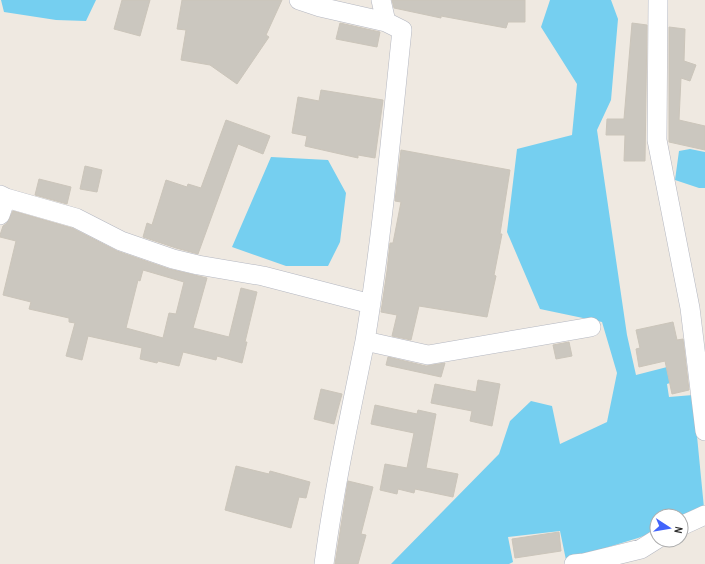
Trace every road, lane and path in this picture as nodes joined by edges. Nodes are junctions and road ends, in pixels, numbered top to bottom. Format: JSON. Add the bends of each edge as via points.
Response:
{"nodes":[{"id":1,"x":299,"y":0,"type":"edge"},
{"id":2,"x":381,"y":0,"type":"edge"},
{"id":3,"x":658,"y":0,"type":"edge"},
{"id":4,"x":386,"y":22,"type":"junction"},
{"id":5,"x":2,"y":203,"type":"edge"},
{"id":6,"x":371,"y":304,"type":"junction"},
{"id":7,"x":698,"y":310,"type":"edge"},
{"id":8,"x":591,"y":327,"type":"dead end"},
{"id":9,"x":365,"y":341,"type":"junction"},
{"id":10,"x":705,"y":431,"type":"edge"},
{"id":11,"x":705,"y":515,"type":"edge"},
{"id":12,"x":689,"y":522,"type":"edge"},
{"id":13,"x":649,"y":548,"type":"edge"},
{"id":14,"x":642,"y":556,"type":"edge"},
{"id":15,"x":324,"y":564,"type":"edge"},
{"id":16,"x":574,"y":564,"type":"edge"}],
"edges":[{"from":1,"to":4,"type":"street"},
{"from":2,"to":4,"type":"street"},
{"from":3,"to":7,"type":"street","via":[[657,140]]},
{"from":4,"to":6,"type":"street","via":[[402,30]]},
{"from":5,"to":6,"type":"street","via":[[76,218],[121,241],[198,265],[263,276]]},
{"from":6,"to":9,"type":"street"},
{"from":7,"to":10,"type":"street"},
{"from":8,"to":9,"type":"street","via":[[428,355]]},
{"from":9,"to":15,"type":"street"},
{"from":11,"to":12,"type":"street"},
{"from":13,"to":14,"type":"street"},
{"from":14,"to":16,"type":"street"}]}
